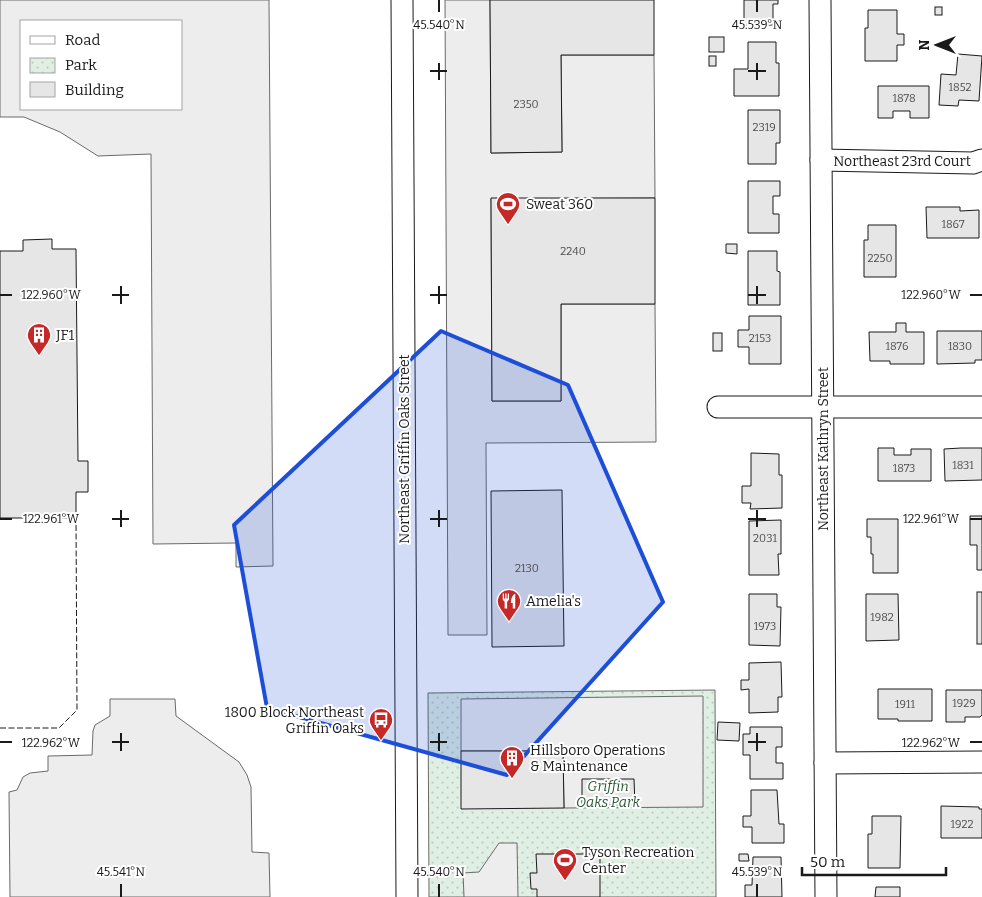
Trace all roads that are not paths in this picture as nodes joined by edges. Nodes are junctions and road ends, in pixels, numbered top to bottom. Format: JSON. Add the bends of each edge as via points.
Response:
{"nodes":[{"id":1,"x":402,"y":0,"type":"edge"},
{"id":2,"x":820,"y":0,"type":"edge"},
{"id":3,"x":821,"y":160,"type":"junction"},
{"id":4,"x":982,"y":160,"type":"edge"},
{"id":5,"x":718,"y":407,"type":"dead end"},
{"id":6,"x":822,"y":407,"type":"junction"},
{"id":7,"x":982,"y":407,"type":"edge"},
{"id":8,"x":982,"y":762,"type":"edge"},
{"id":9,"x":825,"y":763,"type":"junction"},
{"id":10,"x":407,"y":897,"type":"edge"},
{"id":11,"x":826,"y":897,"type":"edge"}],
"edges":[{"from":1,"to":10,"type":"street","name":"Northeast Griffin Oaks Street"},
{"from":2,"to":3,"type":"street","name":"Northeast Kathryn Street"},
{"from":3,"to":4,"type":"street","name":"Northeast 23rd Court","via":[[973,163]]},
{"from":3,"to":6,"type":"street","name":"Northeast Kathryn Street"},
{"from":5,"to":6,"type":"street"},
{"from":6,"to":7,"type":"street"},
{"from":6,"to":9,"type":"street","name":"Northeast Kathryn Street"},
{"from":8,"to":9,"type":"street"},
{"from":9,"to":11,"type":"street","name":"Northeast Kathryn Street"}]}
